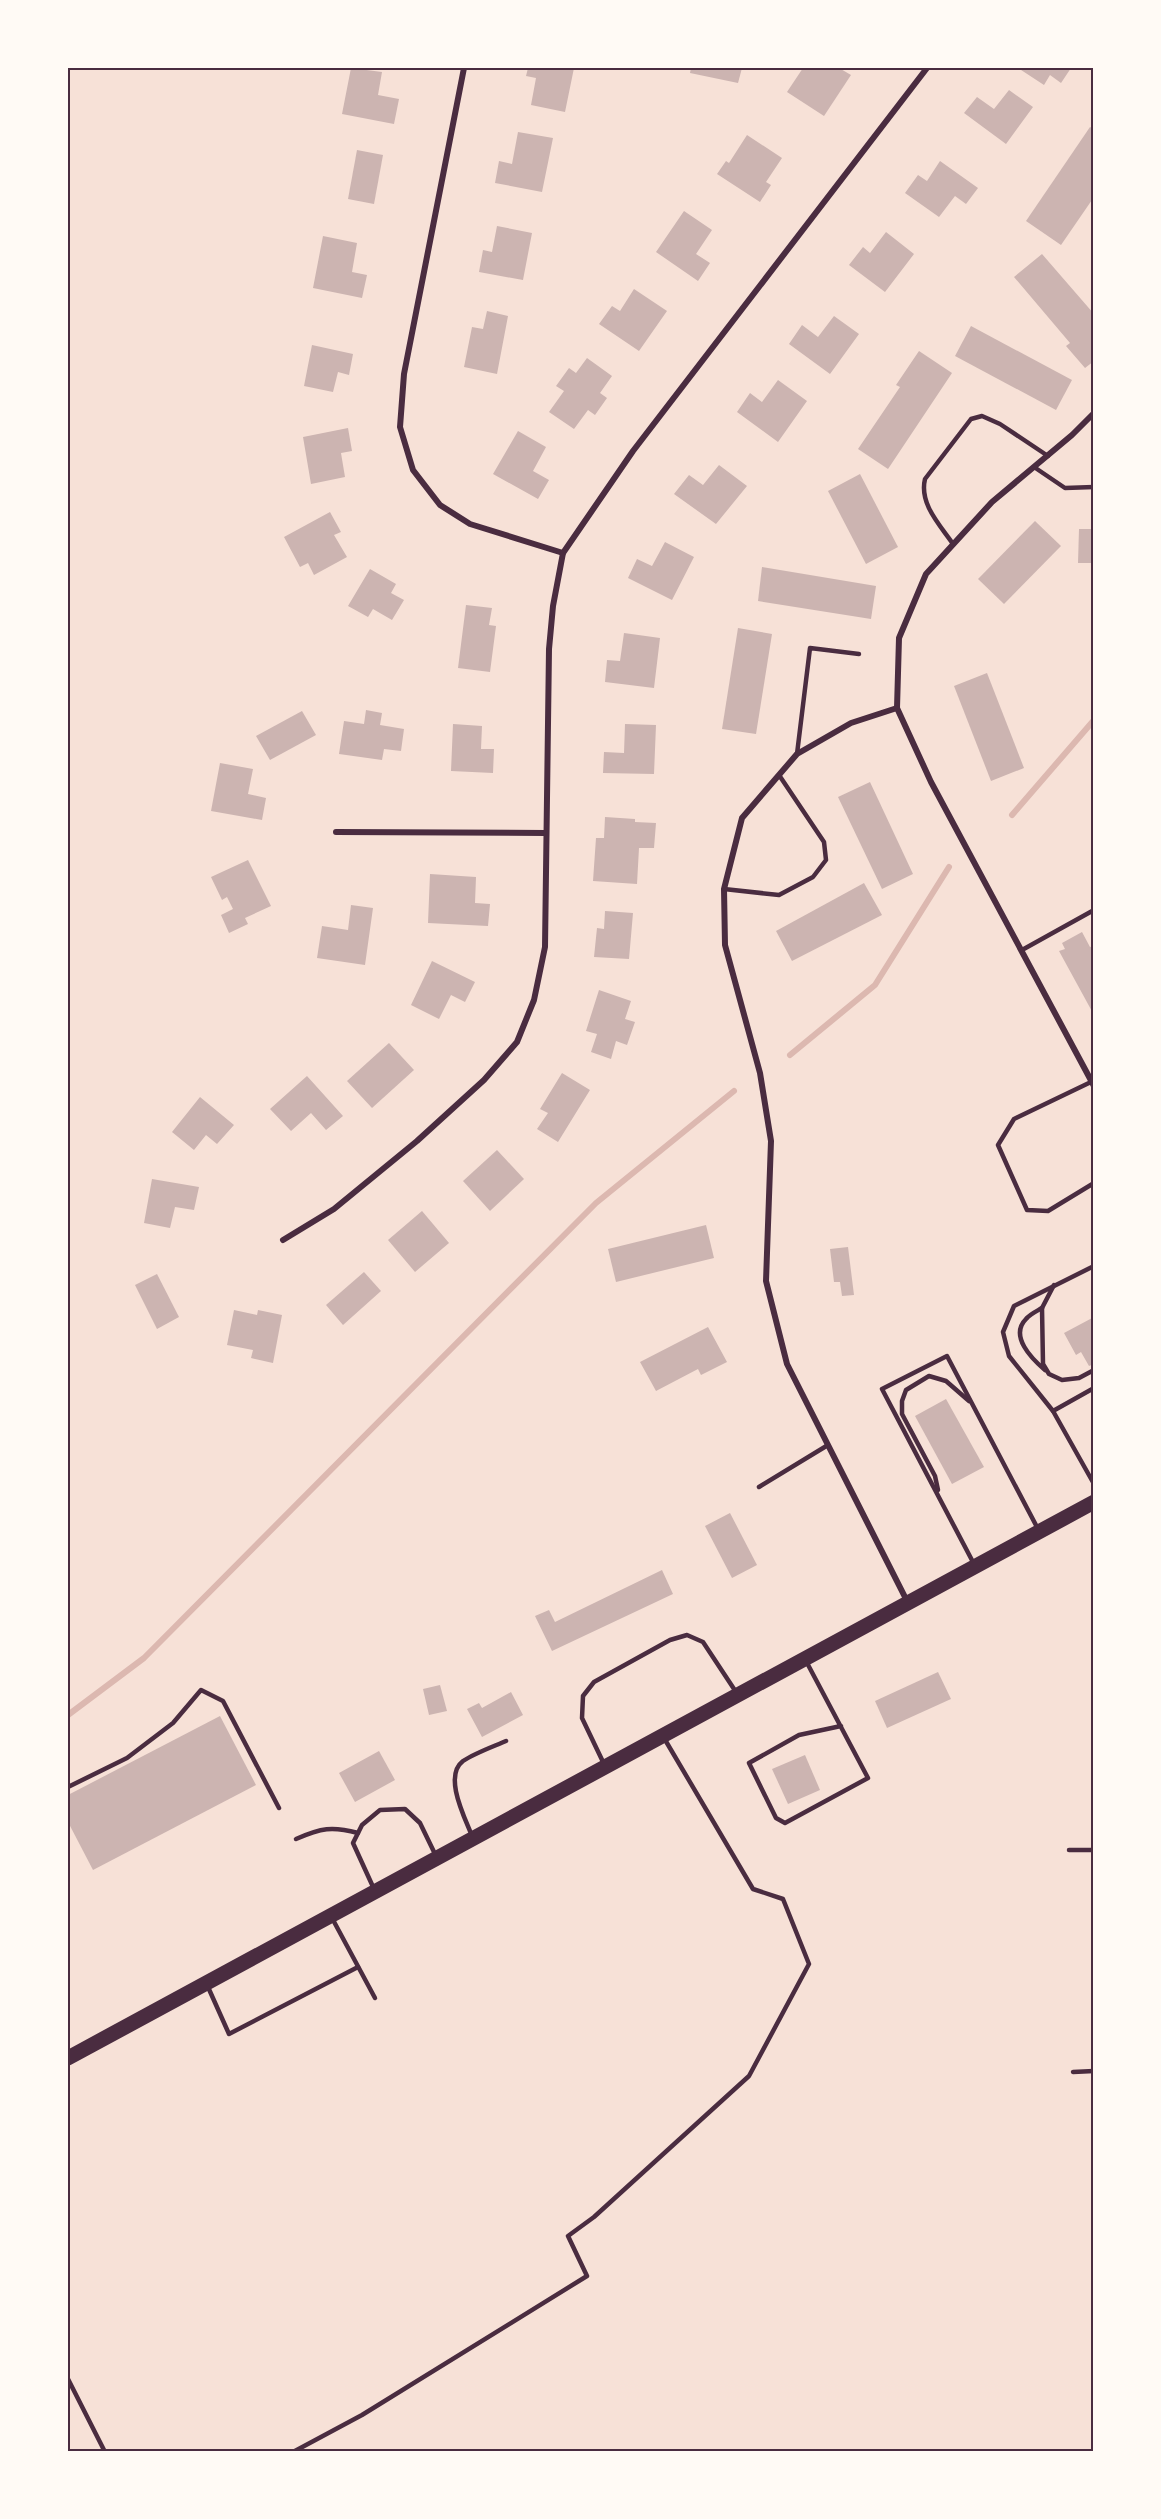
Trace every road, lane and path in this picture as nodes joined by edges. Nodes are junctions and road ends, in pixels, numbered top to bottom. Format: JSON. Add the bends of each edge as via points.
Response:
{"nodes":[{"id":1,"x":464,"y":68,"type":"edge"},
{"id":2,"x":923,"y":69,"type":"edge"},
{"id":3,"x":1094,"y":412,"type":"edge"},
{"id":4,"x":1048,"y":456,"type":"junction"},
{"id":5,"x":1034,"y":467,"type":"junction"},
{"id":6,"x":1094,"y":487,"type":"edge"},
{"id":7,"x":953,"y":544,"type":"junction"},
{"id":8,"x":563,"y":553,"type":"junction"},
{"id":9,"x":859,"y":654,"type":"dead end"},
{"id":10,"x":897,"y":708,"type":"junction"},
{"id":11,"x":797,"y":754,"type":"junction"},
{"id":12,"x":779,"y":775,"type":"junction"},
{"id":13,"x":336,"y":832,"type":"dead end"},
{"id":14,"x":546,"y":833,"type":"junction"},
{"id":15,"x":724,"y":889,"type":"junction"},
{"id":16,"x":1094,"y":910,"type":"edge"},
{"id":17,"x":1022,"y":950,"type":"junction"},
{"id":18,"x":1092,"y":1084,"type":"edge"},
{"id":19,"x":1094,"y":1183,"type":"edge"},
{"id":20,"x":283,"y":1240,"type":"dead end"},
{"id":21,"x":1094,"y":1266,"type":"edge"},
{"id":22,"x":1054,"y":1285,"type":"junction"},
{"id":23,"x":1042,"y":1308,"type":"junction"},
{"id":24,"x":1094,"y":1370,"type":"edge"},
{"id":25,"x":1049,"y":1374,"type":"junction"},
{"id":26,"x":1094,"y":1388,"type":"edge"},
{"id":27,"x":971,"y":1402,"type":"junction"},
{"id":28,"x":1053,"y":1412,"type":"junction"},
{"id":29,"x":828,"y":1445,"type":"junction"},
{"id":30,"x":1094,"y":1484,"type":"edge"},
{"id":31,"x":759,"y":1486,"type":"dead end"},
{"id":32,"x":939,"y":1497,"type":"junction"},
{"id":33,"x":1094,"y":1502,"type":"edge"},
{"id":34,"x":1039,"y":1532,"type":"junction"},
{"id":35,"x":975,"y":1566,"type":"junction"},
{"id":36,"x":908,"y":1603,"type":"junction"},
{"id":37,"x":805,"y":1659,"type":"junction"},
{"id":38,"x":738,"y":1695,"type":"junction"},
{"id":39,"x":841,"y":1726,"type":"junction"},
{"id":40,"x":662,"y":1736,"type":"junction"},
{"id":41,"x":506,"y":1741,"type":"dead end"},
{"id":42,"x":606,"y":1767,"type":"junction"},
{"id":43,"x":68,"y":1787,"type":"edge"},
{"id":44,"x":279,"y":1808,"type":"dead end"},
{"id":45,"x":358,"y":1833,"type":"junction"},
{"id":46,"x":296,"y":1839,"type":"dead end"},
{"id":47,"x":473,"y":1839,"type":"junction"},
{"id":48,"x":1069,"y":1850,"type":"dead end"},
{"id":49,"x":1094,"y":1850,"type":"edge"},
{"id":50,"x":437,"y":1858,"type":"junction"},
{"id":51,"x":375,"y":1892,"type":"junction"},
{"id":52,"x":330,"y":1916,"type":"junction"},
{"id":53,"x":358,"y":1967,"type":"junction"},
{"id":54,"x":205,"y":1982,"type":"junction"},
{"id":55,"x":375,"y":1998,"type":"dead end"},
{"id":56,"x":68,"y":2058,"type":"edge"},
{"id":57,"x":1094,"y":2071,"type":"edge"},
{"id":58,"x":1073,"y":2072,"type":"dead end"},
{"id":59,"x":68,"y":2379,"type":"edge"},
{"id":60,"x":105,"y":2451,"type":"edge"},
{"id":61,"x":293,"y":2451,"type":"edge"}],
"edges":[{"from":1,"to":8,"type":"street","via":[[404,374],[400,427],[413,470],[440,505],[470,524]]},
{"from":2,"to":8,"type":"street","via":[[633,451]]},
{"from":3,"to":4,"type":"street"},
{"from":4,"to":5,"type":"street"},
{"from":4,"to":7,"type":"lane","via":[[1000,424],[982,416],[971,419],[925,479],[923,488],[929,508]]},
{"from":5,"to":6,"type":"lane","via":[[1065,488]]},
{"from":5,"to":7,"type":"street"},
{"from":7,"to":10,"type":"street","via":[[926,574],[900,638]]},
{"from":8,"to":14,"type":"street","via":[[549,649]]},
{"from":9,"to":11,"type":"lane","via":[[810,648]]},
{"from":10,"to":11,"type":"street","via":[[851,723]]},
{"from":10,"to":17,"type":"street"},
{"from":11,"to":12,"type":"street"},
{"from":12,"to":15,"type":"street","via":[[742,818]]},
{"from":12,"to":15,"type":"lane","via":[[824,842],[826,860],[813,878],[779,895]]},
{"from":13,"to":14,"type":"street"},
{"from":14,"to":20,"type":"street","via":[[544,947],[534,1000],[517,1042],[484,1080],[417,1141],[334,1209]]},
{"from":15,"to":29,"type":"street","via":[[725,945],[760,1073],[771,1141],[766,1281],[787,1364]]},
{"from":16,"to":17,"type":"lane"},
{"from":17,"to":18,"type":"street"},
{"from":18,"to":19,"type":"lane","via":[[1014,1119],[998,1145],[1027,1210],[1048,1211]]},
{"from":21,"to":22,"type":"lane"},
{"from":22,"to":23,"type":"lane"},
{"from":22,"to":28,"type":"lane","via":[[1014,1306],[1004,1332],[1009,1356]]},
{"from":23,"to":25,"type":"lane","via":[[1043,1364]]},
{"from":23,"to":25,"type":"lane","via":[[1025,1319],[1020,1332],[1031,1359]]},
{"from":24,"to":25,"type":"lane","via":[[1079,1378],[1062,1380]]},
{"from":26,"to":28,"type":"lane"},
{"from":27,"to":32,"type":"lane","via":[[946,1381],[929,1376],[906,1390],[902,1401],[902,1414],[935,1476]]},
{"from":27,"to":32,"type":"lane","via":[[947,1356],[882,1389]]},
{"from":27,"to":34,"type":"lane"},
{"from":28,"to":30,"type":"lane"},
{"from":29,"to":31,"type":"lane"},
{"from":29,"to":36,"type":"street"},
{"from":32,"to":35,"type":"lane"},
{"from":33,"to":34,"type":"main road"},
{"from":34,"to":35,"type":"main road"},
{"from":35,"to":36,"type":"main road"},
{"from":36,"to":37,"type":"main road"},
{"from":37,"to":38,"type":"main road"},
{"from":37,"to":39,"type":"lane"},
{"from":38,"to":40,"type":"main road"},
{"from":38,"to":42,"type":"lane","via":[[704,1642],[687,1635],[670,1640],[594,1682],[583,1696],[582,1718]]},
{"from":39,"to":39,"type":"lane","via":[[868,1778],[785,1823],[776,1818],[749,1763],[799,1734]]},
{"from":40,"to":42,"type":"main road"},
{"from":40,"to":61,"type":"lane","via":[[753,1889],[783,1899],[809,1964],[749,2076],[568,2236],[587,2276],[362,2415]]},
{"from":41,"to":47,"type":"lane","via":[[462,1762],[455,1773],[454,1788]]},
{"from":42,"to":47,"type":"main road"},
{"from":43,"to":44,"type":"lane","via":[[127,1758],[173,1723],[201,1690],[223,1701]]},
{"from":45,"to":46,"type":"lane","via":[[341,1828],[318,1829]]},
{"from":45,"to":50,"type":"lane","via":[[380,1809],[405,1809],[420,1823]]},
{"from":45,"to":51,"type":"lane","via":[[353,1843]]},
{"from":47,"to":50,"type":"main road"},
{"from":48,"to":49,"type":"lane"},
{"from":50,"to":51,"type":"main road"},
{"from":51,"to":52,"type":"main road"},
{"from":52,"to":53,"type":"lane"},
{"from":52,"to":54,"type":"main road"},
{"from":53,"to":54,"type":"lane","via":[[229,2034]]},
{"from":53,"to":55,"type":"lane"},
{"from":54,"to":56,"type":"main road"},
{"from":57,"to":58,"type":"lane"},
{"from":59,"to":60,"type":"lane"}]}
